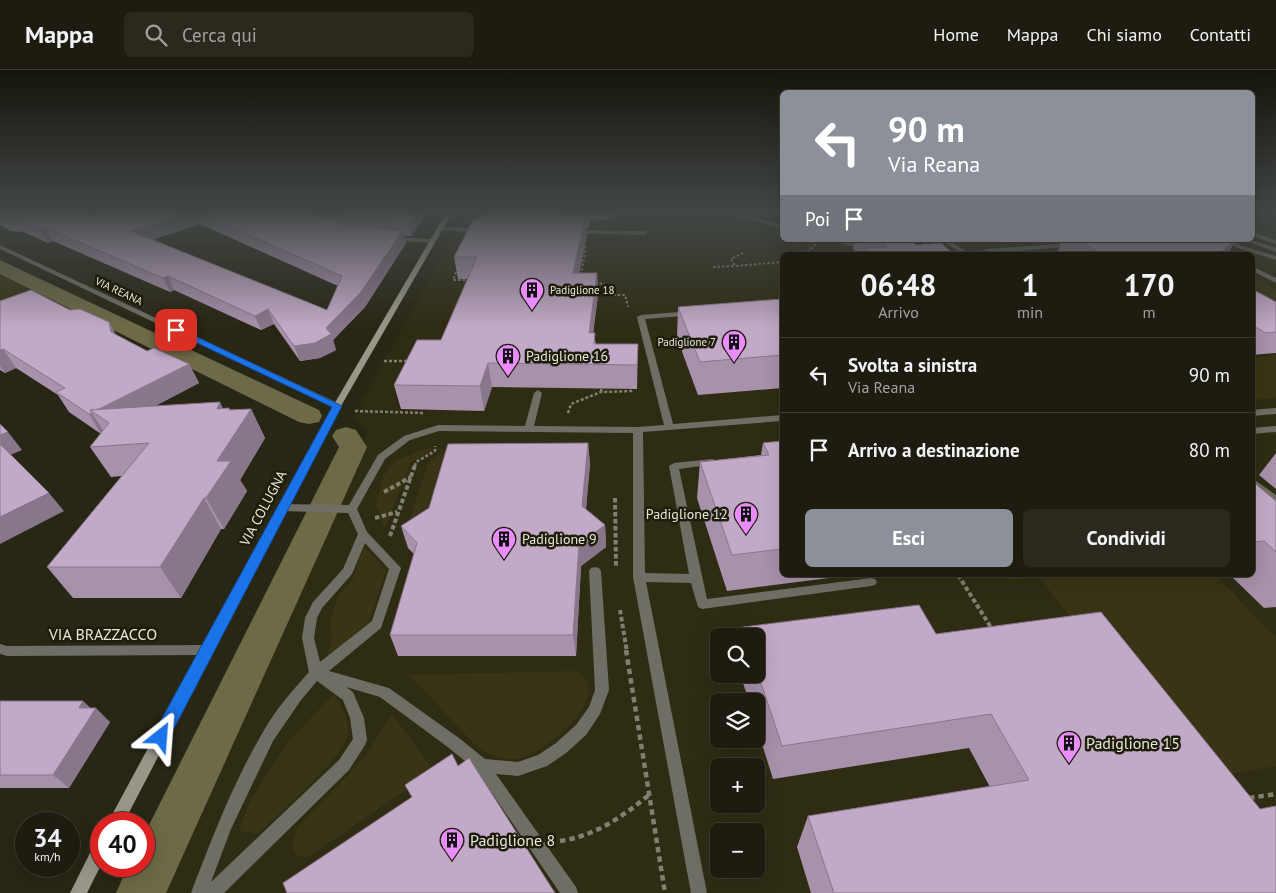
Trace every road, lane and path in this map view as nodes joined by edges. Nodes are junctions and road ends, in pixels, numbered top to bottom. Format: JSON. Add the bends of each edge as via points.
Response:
{"nodes":[{"id":1,"x":9,"y":251,"type":"edge"},
{"id":2,"x":426,"y":251,"type":"edge"},
{"id":3,"x":585,"y":251,"type":"edge"},
{"id":4,"x":1254,"y":251,"type":"edge"},
{"id":5,"x":743,"y":253,"type":"dead end"},
{"id":6,"x":1255,"y":255,"type":"edge"},
{"id":7,"x":1276,"y":258,"type":"edge"},
{"id":8,"x":461,"y":262,"type":"edge"},
{"id":9,"x":780,"y":262,"type":"edge"},
{"id":10,"x":735,"y":266,"type":"junction"},
{"id":11,"x":1276,"y":266,"type":"edge"},
{"id":12,"x":713,"y":267,"type":"dead end"},
{"id":13,"x":1255,"y":270,"type":"edge"},
{"id":14,"x":472,"y":280,"type":"edge"},
{"id":15,"x":1276,"y":281,"type":"edge"},
{"id":16,"x":579,"y":283,"type":"edge"},
{"id":17,"x":587,"y":283,"type":"edge"},
{"id":18,"x":628,"y":309,"type":"dead end"},
{"id":19,"x":698,"y":313,"type":"edge"},
{"id":20,"x":376,"y":360,"type":"dead end"},
{"id":21,"x":411,"y":361,"type":"edge"},
{"id":22,"x":602,"y":384,"type":"edge"},
{"id":23,"x":633,"y":391,"type":"dead end"},
{"id":24,"x":601,"y":392,"type":"junction"},
{"id":25,"x":538,"y":394,"type":"dead end"},
{"id":26,"x":401,"y":404,"type":"edge"},
{"id":27,"x":336,"y":408,"type":"junction"},
{"id":28,"x":1276,"y":411,"type":"edge"},
{"id":29,"x":397,"y":412,"type":"junction"},
{"id":30,"x":424,"y":412,"type":"dead end"},
{"id":31,"x":1255,"y":413,"type":"edge"},
{"id":32,"x":780,"y":418,"type":"edge"},
{"id":33,"x":566,"y":419,"type":"dead end"},
{"id":34,"x":668,"y":428,"type":"junction"},
{"id":35,"x":1276,"y":429,"type":"edge"},
{"id":36,"x":528,"y":430,"type":"junction"},
{"id":37,"x":638,"y":430,"type":"junction"},
{"id":38,"x":1255,"y":431,"type":"edge"},
{"id":39,"x":435,"y":444,"type":"dead end"},
{"id":40,"x":722,"y":461,"type":"edge"},
{"id":41,"x":1255,"y":484,"type":"edge"},
{"id":42,"x":616,"y":498,"type":"dead end"},
{"id":43,"x":1276,"y":501,"type":"edge"},
{"id":44,"x":283,"y":507,"type":"junction"},
{"id":45,"x":352,"y":509,"type":"junction"},
{"id":46,"x":363,"y":534,"type":"junction"},
{"id":47,"x":384,"y":556,"type":"junction"},
{"id":48,"x":596,"y":571,"type":"dead end"},
{"id":49,"x":616,"y":574,"type":"dead end"},
{"id":50,"x":639,"y":577,"type":"junction"},
{"id":51,"x":959,"y":577,"type":"edge"},
{"id":52,"x":696,"y":579,"type":"junction"},
{"id":53,"x":872,"y":582,"type":"dead end"},
{"id":54,"x":619,"y":600,"type":"dead end"},
{"id":55,"x":996,"y":635,"type":"edge"},
{"id":56,"x":207,"y":650,"type":"junction"},
{"id":57,"x":2,"y":653,"type":"edge"},
{"id":58,"x":316,"y":673,"type":"junction"},
{"id":59,"x":482,"y":766,"type":"junction"},
{"id":60,"x":1276,"y":794,"type":"edge"},
{"id":61,"x":650,"y":795,"type":"junction"},
{"id":62,"x":1240,"y":800,"type":"edge"},
{"id":63,"x":121,"y":812,"type":"edge"},
{"id":64,"x":533,"y":837,"type":"junction"},
{"id":65,"x":90,"y":870,"type":"edge"},
{"id":66,"x":78,"y":893,"type":"edge"},
{"id":67,"x":199,"y":893,"type":"edge"},
{"id":68,"x":212,"y":893,"type":"edge"},
{"id":69,"x":570,"y":893,"type":"edge"},
{"id":70,"x":665,"y":893,"type":"edge"},
{"id":71,"x":699,"y":893,"type":"edge"}],
"edges":[{"from":1,"to":27,"type":"street","name":"VIA REANA"},
{"from":2,"to":27,"type":"street","name":"VIA COLUGNA"},
{"from":3,"to":16,"type":"path"},
{"from":4,"to":7,"type":"street"},
{"from":5,"to":10,"type":"path","via":[[731,258]]},
{"from":6,"to":11,"type":"street"},
{"from":8,"to":14,"type":"path","via":[[453,280]]},
{"from":9,"to":10,"type":"path"},
{"from":10,"to":12,"type":"path"},
{"from":13,"to":15,"type":"street"},
{"from":17,"to":18,"type":"path","via":[[604,284],[603,288],[609,288],[608,295],[625,295]]},
{"from":19,"to":34,"type":"street","via":[[641,317]]},
{"from":20,"to":21,"type":"path"},
{"from":22,"to":24,"type":"path"},
{"from":23,"to":24,"type":"path"},
{"from":24,"to":33,"type":"path","via":[[571,404]]},
{"from":25,"to":36,"type":"street"},
{"from":26,"to":29,"type":"path"},
{"from":27,"to":29,"type":"path"},
{"from":27,"to":44,"type":"street","name":"VIA COLUGNA"},
{"from":28,"to":31,"type":"street"},
{"from":29,"to":30,"type":"path"},
{"from":32,"to":34,"type":"street"},
{"from":34,"to":37,"type":"street"},
{"from":35,"to":38,"type":"street"},
{"from":36,"to":37,"type":"street"},
{"from":36,"to":45,"type":"street","via":[[438,428],[406,438],[380,457]]},
{"from":37,"to":50,"type":"street"},
{"from":39,"to":47,"type":"path","via":[[435,451],[416,462]]},
{"from":40,"to":52,"type":"street","via":[[674,466]]},
{"from":41,"to":43,"type":"street"},
{"from":42,"to":49,"type":"path"},
{"from":44,"to":45,"type":"street"},
{"from":44,"to":56,"type":"street","name":"VIA COLUGNA"},
{"from":45,"to":46,"type":"street"},
{"from":46,"to":47,"type":"street"},
{"from":46,"to":58,"type":"street","via":[[348,571],[317,604],[311,618],[308,638]]},
{"from":47,"to":58,"type":"street","via":[[395,568],[377,624]]},
{"from":48,"to":59,"type":"street","via":[[602,690],[595,710],[581,730],[542,761],[518,769]]},
{"from":50,"to":52,"type":"street"},
{"from":50,"to":71,"type":"street"},
{"from":51,"to":55,"type":"path"},
{"from":52,"to":53,"type":"street","via":[[702,604]]},
{"from":54,"to":61,"type":"path"},
{"from":56,"to":57,"type":"street","name":"VIA BRAZZACCO"},
{"from":56,"to":63,"type":"street","name":"VIA COLUGNA"},
{"from":58,"to":59,"type":"street","via":[[384,692]]},
{"from":58,"to":67,"type":"street","via":[[268,736],[224,826]]},
{"from":58,"to":68,"type":"street","via":[[348,696],[358,718],[360,740],[344,765]]},
{"from":59,"to":64,"type":"street"},
{"from":60,"to":62,"type":"path"},
{"from":61,"to":64,"type":"path","via":[[619,818],[568,841],[550,842]]},
{"from":61,"to":70,"type":"path"},
{"from":64,"to":69,"type":"street"},
{"from":65,"to":66,"type":"street"}]}
